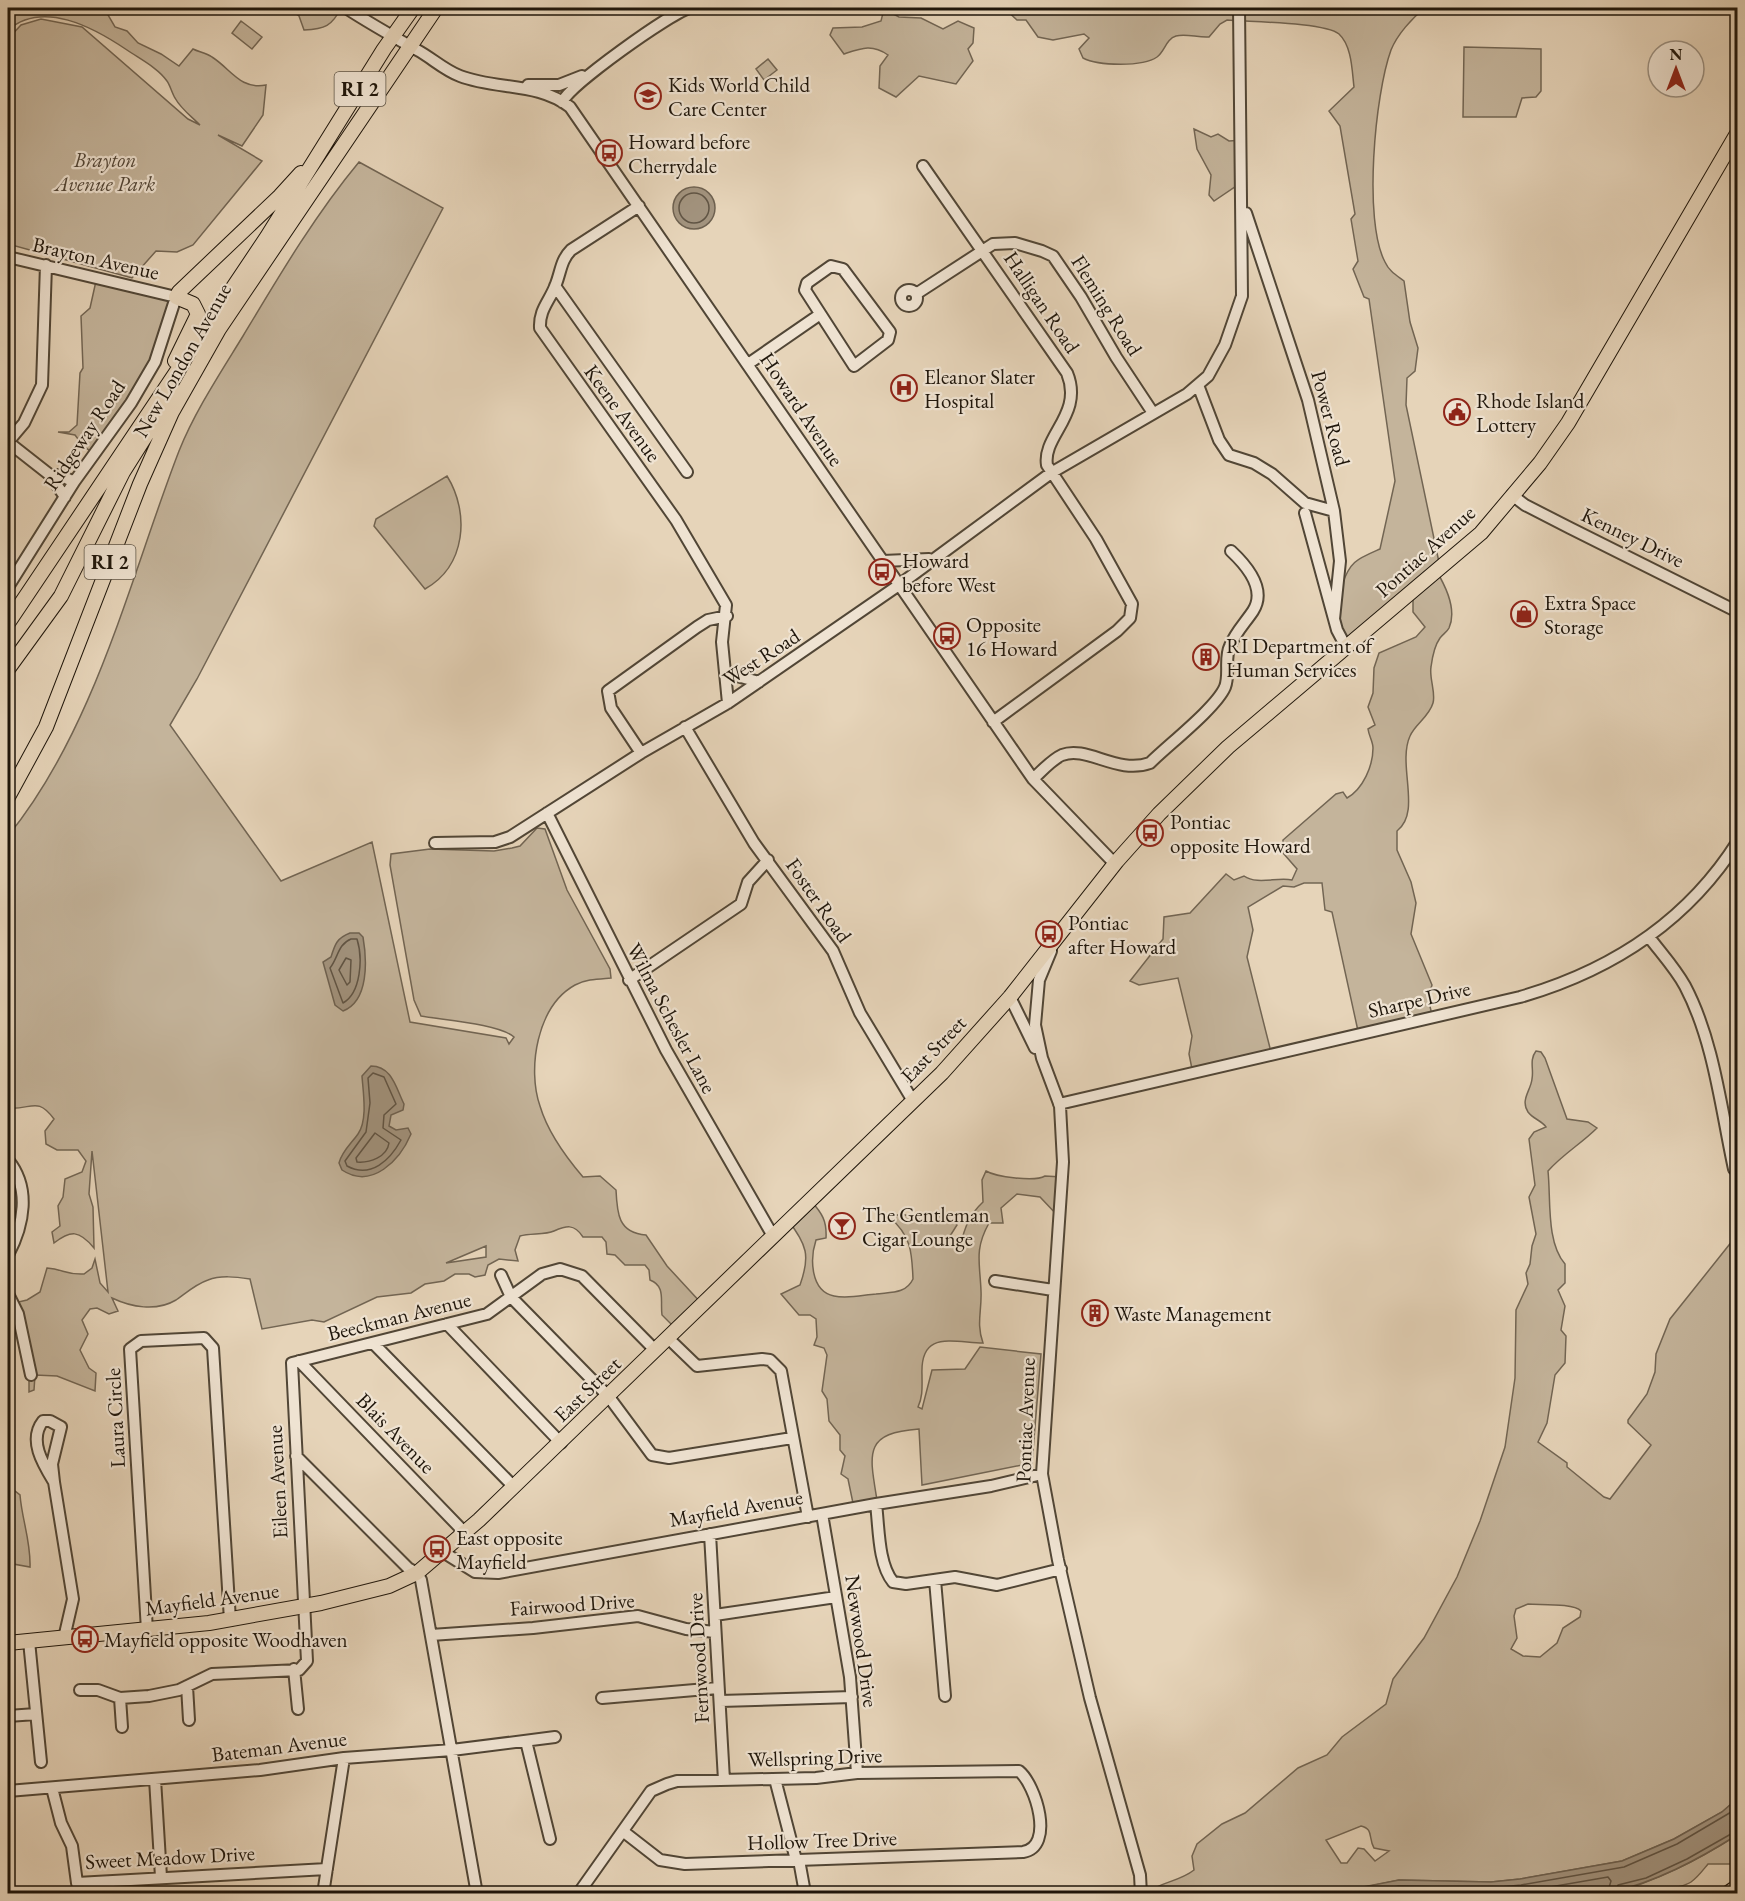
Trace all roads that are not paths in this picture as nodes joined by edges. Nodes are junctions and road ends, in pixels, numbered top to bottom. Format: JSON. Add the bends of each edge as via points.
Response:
{"nodes":[{"id":1,"x":346,"y":8,"type":"edge"},
{"id":2,"x":413,"y":8,"type":"edge"},
{"id":3,"x":436,"y":8,"type":"edge"},
{"id":4,"x":689,"y":8,"type":"edge"},
{"id":5,"x":1239,"y":8,"type":"edge"},
{"id":6,"x":392,"y":38,"type":"junction"},
{"id":7,"x":410,"y":46,"type":"junction"},
{"id":8,"x":606,"y":63,"type":"junction"},
{"id":9,"x":514,"y":86,"type":"junction"},
{"id":10,"x":562,"y":102,"type":"junction"},
{"id":11,"x":1737,"y":132,"type":"edge"},
{"id":12,"x":328,"y":142,"type":"junction"},
{"id":13,"x":1732,"y":152,"type":"edge"},
{"id":14,"x":923,"y":166,"type":"dead end"},
{"id":15,"x":1242,"y":203,"type":"junction"},
{"id":16,"x":639,"y":206,"type":"junction"},
{"id":17,"x":982,"y":248,"type":"junction"},
{"id":18,"x":8,"y":257,"type":"edge"},
{"id":19,"x":46,"y":265,"type":"junction"},
{"id":20,"x":555,"y":286,"type":"junction"},
{"id":21,"x":916,"y":294,"type":"dead end"},
{"id":22,"x":176,"y":297,"type":"junction"},
{"id":23,"x":819,"y":315,"type":"junction"},
{"id":24,"x":219,"y":329,"type":"junction"},
{"id":25,"x":747,"y":364,"type":"junction"},
{"id":26,"x":1198,"y":385,"type":"junction"},
{"id":27,"x":152,"y":406,"type":"junction"},
{"id":28,"x":1153,"y":413,"type":"junction"},
{"id":29,"x":8,"y":442,"type":"edge"},
{"id":30,"x":1086,"y":453,"type":"joint"},
{"id":31,"x":687,"y":472,"type":"dead end"},
{"id":32,"x":1051,"y":473,"type":"junction"},
{"id":33,"x":50,"y":475,"type":"junction"},
{"id":34,"x":74,"y":482,"type":"junction"},
{"id":35,"x":1512,"y":495,"type":"junction"},
{"id":36,"x":65,"y":497,"type":"junction"},
{"id":37,"x":1334,"y":511,"type":"junction"},
{"id":38,"x":1305,"y":513,"type":"dead end"},
{"id":39,"x":1231,"y":551,"type":"dead end"},
{"id":40,"x":933,"y":558,"type":"junction"},
{"id":41,"x":883,"y":561,"type":"junction"},
{"id":42,"x":899,"y":585,"type":"junction"},
{"id":43,"x":8,"y":587,"type":"edge"},
{"id":44,"x":1737,"y":612,"type":"edge"},
{"id":45,"x":727,"y":616,"type":"junction"},
{"id":46,"x":1334,"y":619,"type":"junction"},
{"id":47,"x":8,"y":622,"type":"edge"},
{"id":48,"x":1346,"y":647,"type":"junction"},
{"id":49,"x":8,"y":669,"type":"edge"},
{"id":50,"x":726,"y":673,"type":"junction"},
{"id":51,"x":759,"y":682,"type":"junction"},
{"id":52,"x":728,"y":703,"type":"junction"},
{"id":53,"x":993,"y":722,"type":"junction"},
{"id":54,"x":685,"y":727,"type":"junction"},
{"id":55,"x":641,"y":753,"type":"junction"},
{"id":56,"x":1033,"y":779,"type":"junction"},
{"id":57,"x":8,"y":797,"type":"edge"},
{"id":58,"x":547,"y":813,"type":"junction"},
{"id":59,"x":1737,"y":841,"type":"edge"},
{"id":60,"x":435,"y":843,"type":"dead end"},
{"id":61,"x":768,"y":860,"type":"junction"},
{"id":62,"x":1115,"y":864,"type":"junction"},
{"id":63,"x":1059,"y":934,"type":"junction"},
{"id":64,"x":1649,"y":937,"type":"junction"},
{"id":65,"x":629,"y":980,"type":"junction"},
{"id":66,"x":1010,"y":997,"type":"junction"},
{"id":67,"x":1042,"y":1058,"type":"junction"},
{"id":68,"x":913,"y":1101,"type":"junction"},
{"id":69,"x":1059,"y":1104,"type":"junction"},
{"id":70,"x":8,"y":1160,"type":"edge"},
{"id":71,"x":1734,"y":1169,"type":"dead end"},
{"id":72,"x":773,"y":1236,"type":"junction"},
{"id":73,"x":8,"y":1255,"type":"edge"},
{"id":74,"x":501,"y":1275,"type":"dead end"},
{"id":75,"x":995,"y":1281,"type":"dead end"},
{"id":76,"x":1053,"y":1290,"type":"junction"},
{"id":77,"x":8,"y":1294,"type":"edge"},
{"id":78,"x":512,"y":1298,"type":"junction"},
{"id":79,"x":447,"y":1324,"type":"junction"},
{"id":80,"x":668,"y":1338,"type":"junction"},
{"id":81,"x":374,"y":1344,"type":"junction"},
{"id":82,"x":655,"y":1350,"type":"junction"},
{"id":83,"x":299,"y":1361,"type":"junction"},
{"id":84,"x":31,"y":1375,"type":"dead end"},
{"id":85,"x":609,"y":1397,"type":"junction"},
{"id":86,"x":792,"y":1438,"type":"junction"},
{"id":87,"x":561,"y":1443,"type":"junction"},
{"id":88,"x":296,"y":1456,"type":"junction"},
{"id":89,"x":1042,"y":1473,"type":"junction"},
{"id":90,"x":54,"y":1482,"type":"junction"},
{"id":91,"x":514,"y":1487,"type":"junction"},
{"id":92,"x":876,"y":1504,"type":"junction"},
{"id":93,"x":822,"y":1514,"type":"junction"},
{"id":94,"x":807,"y":1517,"type":"junction"},
{"id":95,"x":465,"y":1533,"type":"junction"},
{"id":96,"x":710,"y":1534,"type":"junction"},
{"id":97,"x":443,"y":1552,"type":"junction"},
{"id":98,"x":1060,"y":1569,"type":"junction"},
{"id":99,"x":417,"y":1573,"type":"junction"},
{"id":100,"x":935,"y":1580,"type":"junction"},
{"id":101,"x":836,"y":1597,"type":"junction"},
{"id":102,"x":303,"y":1607,"type":"junction"},
{"id":103,"x":715,"y":1615,"type":"junction"},
{"id":104,"x":230,"y":1620,"type":"junction"},
{"id":105,"x":147,"y":1630,"type":"junction"},
{"id":106,"x":715,"y":1632,"type":"junction"},
{"id":107,"x":431,"y":1635,"type":"junction"},
{"id":108,"x":64,"y":1638,"type":"junction"},
{"id":109,"x":29,"y":1641,"type":"junction"},
{"id":110,"x":8,"y":1643,"type":"edge"},
{"id":111,"x":294,"y":1669,"type":"junction"},
{"id":112,"x":186,"y":1686,"type":"junction"},
{"id":113,"x":718,"y":1688,"type":"junction"},
{"id":114,"x":80,"y":1690,"type":"dead end"},
{"id":115,"x":945,"y":1696,"type":"dead end"},
{"id":116,"x":852,"y":1697,"type":"junction"},
{"id":117,"x":120,"y":1698,"type":"junction"},
{"id":118,"x":602,"y":1698,"type":"dead end"},
{"id":119,"x":720,"y":1701,"type":"junction"},
{"id":120,"x":298,"y":1709,"type":"dead end"},
{"id":121,"x":36,"y":1714,"type":"junction"},
{"id":122,"x":8,"y":1716,"type":"edge"},
{"id":123,"x":189,"y":1719,"type":"dead end"},
{"id":124,"x":122,"y":1727,"type":"dead end"},
{"id":125,"x":555,"y":1737,"type":"dead end"},
{"id":126,"x":526,"y":1741,"type":"junction"},
{"id":127,"x":452,"y":1750,"type":"junction"},
{"id":128,"x":344,"y":1758,"type":"junction"},
{"id":129,"x":41,"y":1762,"type":"dead end"},
{"id":130,"x":857,"y":1773,"type":"junction"},
{"id":131,"x":155,"y":1779,"type":"junction"},
{"id":132,"x":775,"y":1779,"type":"junction"},
{"id":133,"x":723,"y":1780,"type":"junction"},
{"id":134,"x":52,"y":1788,"type":"junction"},
{"id":135,"x":8,"y":1791,"type":"edge"},
{"id":136,"x":624,"y":1832,"type":"junction"},
{"id":137,"x":550,"y":1839,"type":"dead end"},
{"id":138,"x":1032,"y":1850,"type":"joint"},
{"id":139,"x":798,"y":1860,"type":"junction"},
{"id":140,"x":327,"y":1869,"type":"junction"},
{"id":141,"x":161,"y":1877,"type":"junction"},
{"id":142,"x":1737,"y":1887,"type":"edge"},
{"id":143,"x":1141,"y":1888,"type":"edge"},
{"id":144,"x":323,"y":1893,"type":"edge"},
{"id":145,"x":477,"y":1893,"type":"edge"},
{"id":146,"x":578,"y":1893,"type":"edge"},
{"id":147,"x":805,"y":1893,"type":"edge"},
{"id":148,"x":1728,"y":1893,"type":"edge"}],
"edges":[{"from":1,"to":6,"type":"street","name":"Howard Avenue"},
{"from":2,"to":6,"type":"main road","name":"New London Avenue","number":"RI 2"},
{"from":3,"to":7,"type":"main road","name":"New London Avenue","number":"RI 2"},
{"from":4,"to":8,"type":"street"},
{"from":5,"to":15,"type":"street","name":"Power Road"},
{"from":6,"to":7,"type":"street","name":"Howard Avenue"},
{"from":6,"to":12,"type":"main road","name":"New London Avenue","number":"RI 2"},
{"from":7,"to":9,"type":"street","name":"Howard Avenue","via":[[460,76]]},
{"from":7,"to":24,"type":"main road","name":"New London Avenue","number":"RI 2"},
{"from":8,"to":9,"type":"street","via":[[565,84]]},
{"from":8,"to":10,"type":"street"},
{"from":9,"to":10,"type":"street","name":"Howard Avenue"},
{"from":10,"to":16,"type":"street","name":"Howard Avenue","via":[[582,121]]},
{"from":11,"to":13,"type":"main road","name":"Pontiac Avenue"},
{"from":12,"to":22,"type":"main road","via":[[280,196]]},
{"from":12,"to":27,"type":"main road","name":"New London Avenue","number":"RI 2"},
{"from":13,"to":35,"type":"main road","name":"Pontiac Avenue","via":[[1568,423],[1540,464]]},
{"from":14,"to":17,"type":"street","name":"Halligan Road"},
{"from":15,"to":26,"type":"street","name":"Power Road","via":[[1239,309],[1213,369]]},
{"from":15,"to":37,"type":"street","name":"Power Road","via":[[1308,400]]},
{"from":16,"to":20,"type":"street","name":"Keene Avenue","via":[[571,250],[564,258]]},
{"from":16,"to":25,"type":"street","name":"Howard Avenue"},
{"from":17,"to":21,"type":"street","name":"Fleming Road"},
{"from":17,"to":28,"type":"street","name":"Fleming Road","via":[[1016,243],[1053,256]]},
{"from":17,"to":32,"type":"street","name":"Halligan Road","via":[[1070,380],[1068,412],[1046,459]]},
{"from":18,"to":19,"type":"street","name":"Brayton Avenue"},
{"from":19,"to":22,"type":"street","name":"Brayton Avenue"},
{"from":19,"to":29,"type":"street","via":[[42,385],[24,423]]},
{"from":20,"to":31,"type":"street"},
{"from":20,"to":45,"type":"street","name":"Keene Avenue","via":[[540,316],[545,339],[676,520],[726,604]]},
{"from":22,"to":27,"type":"main road","via":[[193,304],[198,317]]},
{"from":22,"to":34,"type":"street","name":"Ridgeway Road","via":[[155,362],[132,403]]},
{"from":23,"to":23,"type":"street","via":[[854,366],[888,340],[890,332],[843,269],[831,266],[807,283],[805,290]]},
{"from":23,"to":25,"type":"street"},
{"from":24,"to":49,"type":"main road","via":[[146,433],[61,596]]},
{"from":24,"to":57,"type":"main road","name":"New London Avenue","number":"RI 2","via":[[157,444],[46,727]]},
{"from":25,"to":41,"type":"street","name":"Howard Avenue"},
{"from":26,"to":28,"type":"street","name":"Power Road"},
{"from":26,"to":37,"type":"street","via":[[1219,440],[1229,455],[1272,474],[1305,503]]},
{"from":27,"to":47,"type":"main road","name":"New London Avenue","number":"RI 2"},
{"from":28,"to":30,"type":"street","name":"Power Road"},
{"from":29,"to":33,"type":"street"},
{"from":30,"to":32,"type":"street","name":"West Road"},
{"from":32,"to":40,"type":"street","name":"West Road"},
{"from":32,"to":53,"type":"street","via":[[1096,539],[1132,604],[1130,618],[1117,632]]},
{"from":33,"to":34,"type":"street"},
{"from":33,"to":36,"type":"street"},
{"from":34,"to":36,"type":"street","name":"Ridgeway Road"},
{"from":35,"to":44,"type":"street","name":"Kenney Drive","via":[[1561,524]]},
{"from":35,"to":48,"type":"main road","name":"Pontiac Avenue","via":[[1481,533]]},
{"from":36,"to":43,"type":"street","name":"Ridgeway Road"},
{"from":37,"to":46,"type":"street","name":"Power Road","via":[[1340,561]]},
{"from":38,"to":46,"type":"street"},
{"from":39,"to":56,"type":"street","via":[[1247,566],[1257,597],[1254,609],[1228,648],[1224,688],[1211,706],[1143,766],[1117,765],[1068,753]]},
{"from":40,"to":41,"type":"street"},
{"from":40,"to":42,"type":"street","name":"West Road"},
{"from":41,"to":42,"type":"street","name":"Howard Avenue"},
{"from":42,"to":51,"type":"street","name":"West Road"},
{"from":42,"to":53,"type":"street","name":"Howard Avenue"},
{"from":45,"to":50,"type":"street","name":"Keene Avenue","via":[[722,642]]},
{"from":45,"to":55,"type":"street","via":[[708,620],[608,691],[611,708]]},
{"from":46,"to":48,"type":"street","name":"Power Road"},
{"from":48,"to":62,"type":"main road","name":"Pontiac Avenue","via":[[1201,772]]},
{"from":50,"to":51,"type":"street"},
{"from":50,"to":52,"type":"street","name":"Keene Avenue"},
{"from":51,"to":52,"type":"street","name":"West Road"},
{"from":52,"to":54,"type":"street","name":"West Road"},
{"from":53,"to":56,"type":"street","name":"Howard Avenue"},
{"from":54,"to":55,"type":"street","name":"West Road"},
{"from":54,"to":61,"type":"street","name":"Foster Road"},
{"from":55,"to":58,"type":"street","name":"West Road"},
{"from":56,"to":62,"type":"street","name":"Howard Avenue"},
{"from":58,"to":60,"type":"street","name":"West Road","via":[[503,840]]},
{"from":58,"to":65,"type":"street","name":"Wilma Schesler Lane"},
{"from":59,"to":64,"type":"street","name":"Sharpe Drive","via":[[1702,888]]},
{"from":61,"to":65,"type":"street","via":[[748,882],[741,904]]},
{"from":61,"to":68,"type":"street","name":"Foster Road","via":[[833,951],[860,1013]]},
{"from":62,"to":63,"type":"main road","name":"Pontiac Avenue"},
{"from":63,"to":66,"type":"main road","name":"Pontiac Avenue"},
{"from":63,"to":67,"type":"street","name":"Pontiac Avenue","via":[[1044,965],[1035,1004]]},
{"from":64,"to":69,"type":"street","name":"Sharpe Drive","via":[[1592,972],[1520,997]]},
{"from":64,"to":71,"type":"street","via":[[1691,999],[1704,1037]]},
{"from":65,"to":72,"type":"street","name":"Wilma Schesler Lane","via":[[681,1080]]},
{"from":66,"to":67,"type":"street","name":"Pontiac Avenue"},
{"from":66,"to":68,"type":"main road","name":"East Street"},
{"from":67,"to":69,"type":"street","name":"Pontiac Avenue"},
{"from":68,"to":72,"type":"main road","name":"East Street"},
{"from":69,"to":76,"type":"street","name":"Pontiac Avenue","via":[[1063,1162]]},
{"from":70,"to":73,"type":"street","via":[[23,1190],[22,1213]]},
{"from":72,"to":80,"type":"main road","name":"East Street"},
{"from":74,"to":78,"type":"street"},
{"from":75,"to":76,"type":"street"},
{"from":76,"to":89,"type":"street","name":"Pontiac Avenue"},
{"from":77,"to":84,"type":"street","via":[[18,1314]]},
{"from":78,"to":79,"type":"street","name":"Beeckman Avenue","via":[[487,1314]]},
{"from":78,"to":82,"type":"street","name":"Beeckman Avenue","via":[[549,1270],[582,1276]]},
{"from":78,"to":85,"type":"street"},
{"from":79,"to":81,"type":"street","name":"Beeckman Avenue"},
{"from":79,"to":87,"type":"street"},
{"from":80,"to":82,"type":"main road","name":"East Street"},
{"from":80,"to":86,"type":"street","via":[[697,1366],[762,1359],[774,1363],[781,1371]]},
{"from":81,"to":83,"type":"street","name":"Beeckman Avenue"},
{"from":81,"to":91,"type":"street"},
{"from":82,"to":85,"type":"main road","name":"East Street"},
{"from":83,"to":88,"type":"street","name":"Eileen Avenue","via":[[292,1363]]},
{"from":83,"to":95,"type":"street","name":"Blais Avenue"},
{"from":85,"to":86,"type":"street","via":[[646,1450],[660,1458]]},
{"from":85,"to":87,"type":"main road","name":"East Street"},
{"from":86,"to":94,"type":"street"},
{"from":87,"to":91,"type":"main road","name":"East Street"},
{"from":88,"to":99,"type":"street"},
{"from":88,"to":102,"type":"street","name":"Eileen Avenue"},
{"from":89,"to":92,"type":"street","name":"Mayfield Avenue","via":[[991,1486]]},
{"from":89,"to":98,"type":"street","name":"Pontiac Avenue"},
{"from":90,"to":90,"type":"street","via":[[52,1464],[61,1427],[43,1421],[36,1446]]},
{"from":90,"to":108,"type":"street","via":[[73,1599]]},
{"from":91,"to":95,"type":"main road","name":"East Street"},
{"from":92,"to":93,"type":"street","name":"Mayfield Avenue"},
{"from":92,"to":100,"type":"street","via":[[888,1576],[893,1582],[906,1584]]},
{"from":93,"to":94,"type":"street","name":"Mayfield Avenue"},
{"from":93,"to":101,"type":"street","name":"Newwood Drive"},
{"from":94,"to":96,"type":"street","name":"Mayfield Avenue"},
{"from":95,"to":97,"type":"main road","name":"East Street"},
{"from":96,"to":97,"type":"street","name":"Mayfield Avenue","via":[[486,1574],[464,1568]]},
{"from":96,"to":103,"type":"street","name":"Fernwood Drive"},
{"from":97,"to":99,"type":"main road","name":"East Street"},
{"from":98,"to":100,"type":"street","via":[[997,1585],[955,1577]]},
{"from":98,"to":143,"type":"street","name":"Pontiac Avenue"},
{"from":99,"to":102,"type":"main road","name":"Mayfield Avenue","via":[[389,1586]]},
{"from":99,"to":107,"type":"street"},
{"from":100,"to":115,"type":"street"},
{"from":101,"to":103,"type":"street"},
{"from":101,"to":116,"type":"street","name":"Newwood Drive"},
{"from":102,"to":104,"type":"main road","name":"Mayfield Avenue"},
{"from":102,"to":111,"type":"street","name":"Eileen Avenue","via":[[307,1661],[299,1670]]},
{"from":103,"to":106,"type":"street","name":"Fernwood Drive"},
{"from":104,"to":105,"type":"main road","name":"Mayfield Avenue"},
{"from":104,"to":105,"type":"street","name":"Laura Circle","via":[[213,1348],[204,1338],[141,1341],[130,1349]]},
{"from":105,"to":108,"type":"main road","name":"Mayfield Avenue"},
{"from":106,"to":107,"type":"street","name":"Fairwood Drive","via":[[638,1616]]},
{"from":106,"to":113,"type":"street","name":"Fernwood Drive"},
{"from":107,"to":127,"type":"street"},
{"from":108,"to":109,"type":"main road","name":"Mayfield Avenue"},
{"from":109,"to":110,"type":"main road","name":"Mayfield Avenue"},
{"from":109,"to":121,"type":"street"},
{"from":111,"to":112,"type":"street","via":[[212,1674]]},
{"from":111,"to":120,"type":"street"},
{"from":112,"to":117,"type":"street"},
{"from":112,"to":123,"type":"street"},
{"from":113,"to":118,"type":"street"},
{"from":113,"to":119,"type":"street","name":"Fernwood Drive"},
{"from":114,"to":117,"type":"street","via":[[98,1690]]},
{"from":116,"to":119,"type":"street"},
{"from":116,"to":130,"type":"street","name":"Newwood Drive"},
{"from":117,"to":124,"type":"street"},
{"from":119,"to":133,"type":"street","name":"Fernwood Drive"},
{"from":121,"to":122,"type":"street"},
{"from":121,"to":129,"type":"street"},
{"from":125,"to":126,"type":"street","name":"Bateman Avenue"},
{"from":126,"to":127,"type":"street","name":"Bateman Avenue"},
{"from":126,"to":137,"type":"street"},
{"from":127,"to":128,"type":"street","name":"Bateman Avenue"},
{"from":127,"to":145,"type":"street"},
{"from":128,"to":131,"type":"street","name":"Bateman Avenue"},
{"from":128,"to":140,"type":"street"},
{"from":130,"to":132,"type":"street","name":"Wellspring Drive"},
{"from":130,"to":138,"type":"street","name":"Wellspring Drive","via":[[1019,1771],[1029,1782],[1042,1834]]},
{"from":131,"to":134,"type":"street","name":"Bateman Avenue"},
{"from":131,"to":141,"type":"street"},
{"from":132,"to":133,"type":"street","name":"Wellspring Drive"},
{"from":132,"to":139,"type":"street"},
{"from":133,"to":136,"type":"street","name":"Wellspring Drive","via":[[677,1781],[651,1791]]},
{"from":134,"to":135,"type":"street","name":"Bateman Avenue"},
{"from":134,"to":141,"type":"street","name":"Sweet Meadow Drive","via":[[72,1846],[77,1883]]},
{"from":136,"to":139,"type":"street","name":"Hollow Tree Drive","via":[[668,1864]]},
{"from":136,"to":146,"type":"street","name":"Wellspring Drive"},
{"from":138,"to":139,"type":"street","name":"Hollow Tree Drive"},
{"from":139,"to":147,"type":"street"},
{"from":140,"to":141,"type":"street","name":"Sweet Meadow Drive"},
{"from":140,"to":144,"type":"street"},
{"from":142,"to":148,"type":"highway"}]}
